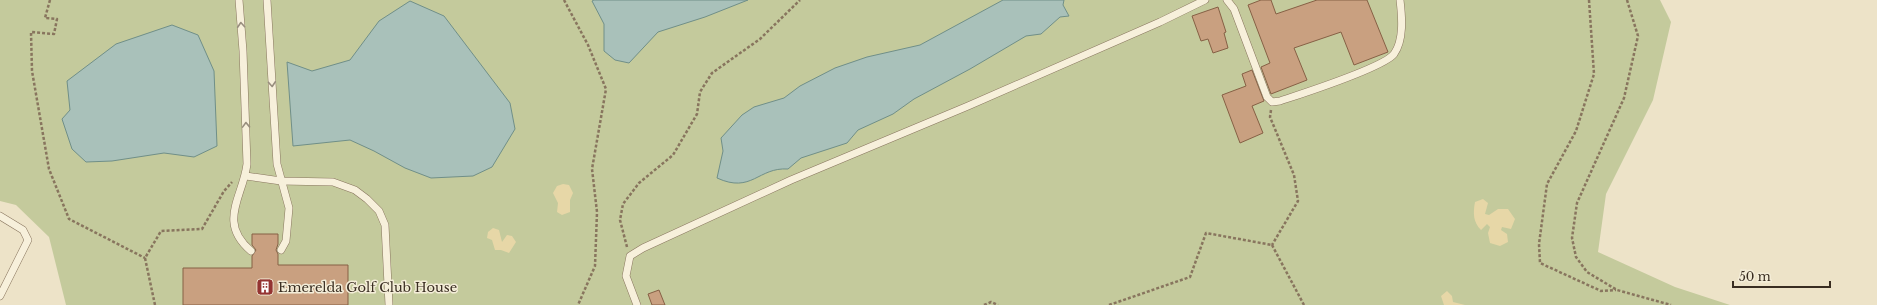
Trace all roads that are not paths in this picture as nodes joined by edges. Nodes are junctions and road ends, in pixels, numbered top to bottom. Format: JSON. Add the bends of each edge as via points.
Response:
{"nodes":[{"id":1,"x":239,"y":0,"type":"edge"},
{"id":2,"x":267,"y":0,"type":"edge"},
{"id":3,"x":1205,"y":0,"type":"edge"},
{"id":4,"x":1227,"y":0,"type":"edge"},
{"id":5,"x":1400,"y":0,"type":"edge"},
{"id":6,"x":246,"y":176,"type":"junction"},
{"id":7,"x":281,"y":181,"type":"junction"},
{"id":8,"x":0,"y":216,"type":"edge"},
{"id":9,"x":280,"y":250,"type":"dead end"},
{"id":10,"x":251,"y":251,"type":"dead end"},
{"id":11,"x":0,"y":296,"type":"edge"},
{"id":12,"x":389,"y":305,"type":"edge"},
{"id":13,"x":637,"y":305,"type":"edge"}],
"edges":[{"from":6,"to":1,"type":"lane","one_way":true},
{"from":2,"to":7,"type":"lane","one_way":true,"via":[[277,164]]},
{"from":3,"to":13,"type":"lane","via":[[968,106],[791,180],[643,248],[630,256],[626,276]]},
{"from":4,"to":5,"type":"lane","via":[[1234,10],[1267,97],[1272,102],[1386,61],[1394,54],[1400,39]]},
{"from":6,"to":7,"type":"lane"},
{"from":6,"to":10,"type":"lane","via":[[238,194],[234,215],[235,231],[242,244]]},
{"from":7,"to":9,"type":"lane","via":[[289,208],[286,241]]},
{"from":7,"to":12,"type":"lane","via":[[333,182],[354,190],[379,210],[385,225],[387,241]]},
{"from":8,"to":11,"type":"lane","via":[[23,230],[28,240]]}]}
